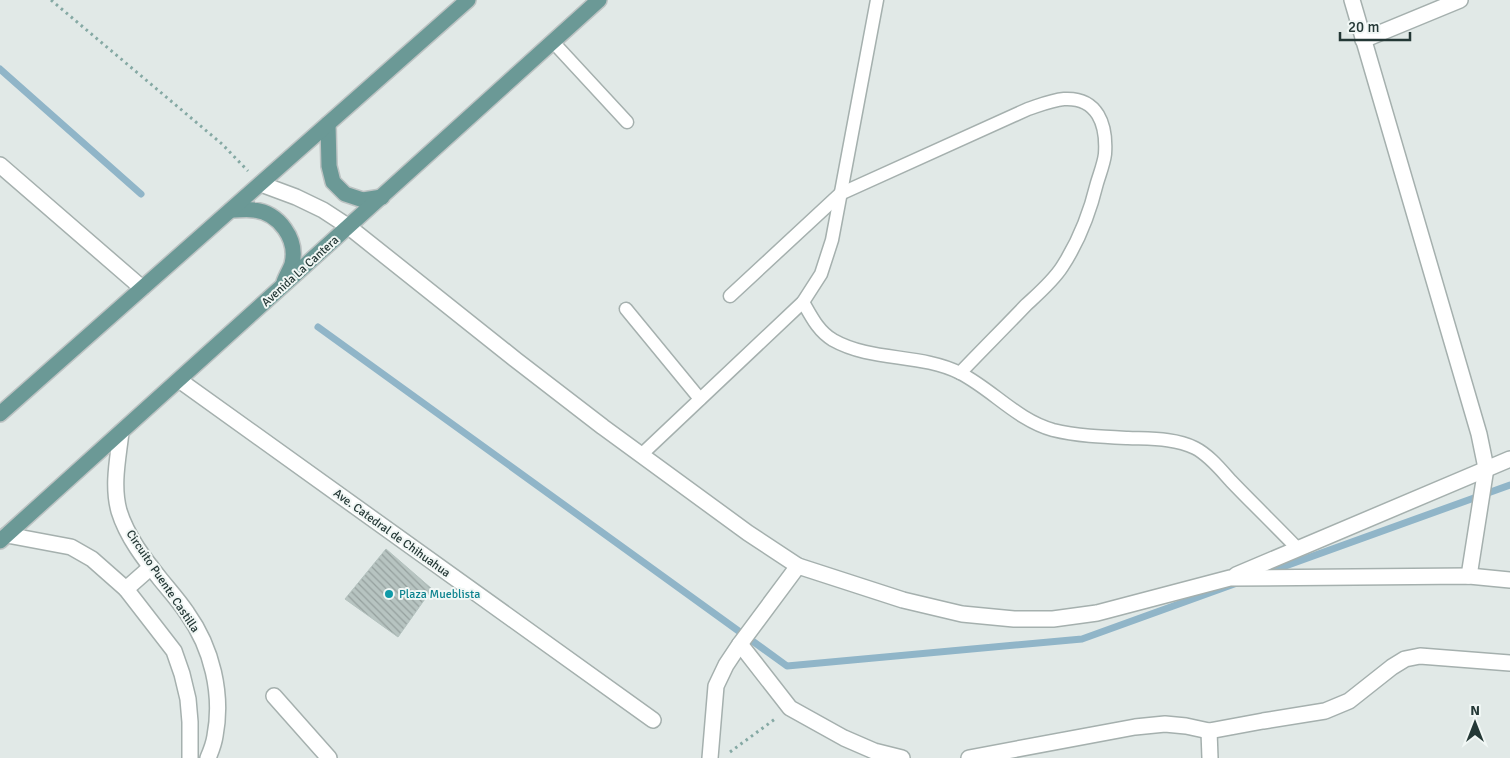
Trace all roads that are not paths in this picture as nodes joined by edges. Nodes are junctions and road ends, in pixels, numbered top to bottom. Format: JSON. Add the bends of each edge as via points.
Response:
{"nodes":[{"id":1,"x":468,"y":0,"type":"edge"},
{"id":2,"x":599,"y":0,"type":"edge"},
{"id":3,"x":877,"y":0,"type":"edge"},
{"id":4,"x":1352,"y":0,"type":"edge"},
{"id":5,"x":1460,"y":0,"type":"edge"},
{"id":6,"x":1364,"y":40,"type":"junction"},
{"id":7,"x":554,"y":42,"type":"junction"},
{"id":8,"x":627,"y":122,"type":"dead end"},
{"id":9,"x":328,"y":124,"type":"junction"},
{"id":10,"x":0,"y":165,"type":"edge"},
{"id":11,"x":261,"y":184,"type":"junction"},
{"id":12,"x":840,"y":194,"type":"junction"},
{"id":13,"x":383,"y":196,"type":"junction"},
{"id":14,"x":231,"y":210,"type":"junction"},
{"id":15,"x":349,"y":227,"type":"junction"},
{"id":16,"x":142,"y":288,"type":"junction"},
{"id":17,"x":281,"y":288,"type":"junction"},
{"id":18,"x":730,"y":296,"type":"dead end"},
{"id":19,"x":803,"y":302,"type":"junction"},
{"id":20,"x":626,"y":308,"type":"dead end"},
{"id":21,"x":960,"y":373,"type":"junction"},
{"id":22,"x":179,"y":380,"type":"junction"},
{"id":23,"x":700,"y":399,"type":"junction"},
{"id":24,"x":0,"y":414,"type":"edge"},
{"id":25,"x":122,"y":432,"type":"junction"},
{"id":26,"x":641,"y":455,"type":"junction"},
{"id":27,"x":1510,"y":459,"type":"edge"},
{"id":28,"x":1486,"y":468,"type":"junction"},
{"id":29,"x":2,"y":537,"type":"edge"},
{"id":30,"x":1298,"y":549,"type":"junction"},
{"id":31,"x":798,"y":566,"type":"junction"},
{"id":32,"x":151,"y":568,"type":"junction"},
{"id":33,"x":1469,"y":576,"type":"junction"},
{"id":34,"x":1230,"y":578,"type":"junction"},
{"id":35,"x":1510,"y":580,"type":"edge"},
{"id":36,"x":126,"y":589,"type":"junction"},
{"id":37,"x":740,"y":644,"type":"junction"},
{"id":38,"x":1510,"y":663,"type":"edge"},
{"id":39,"x":274,"y":696,"type":"dead end"},
{"id":40,"x":653,"y":720,"type":"dead end"},
{"id":41,"x":1209,"y":731,"type":"junction"},
{"id":42,"x":325,"y":756,"type":"edge"},
{"id":43,"x":190,"y":758,"type":"edge"},
{"id":44,"x":208,"y":758,"type":"edge"},
{"id":45,"x":710,"y":758,"type":"edge"},
{"id":46,"x":902,"y":758,"type":"edge"},
{"id":47,"x":969,"y":758,"type":"edge"},
{"id":48,"x":1210,"y":758,"type":"edge"}],
"edges":[{"from":1,"to":9,"type":"main road"},
{"from":2,"to":7,"type":"main road","name":"Avenida La Cantera"},
{"from":3,"to":12,"type":"lane"},
{"from":4,"to":6,"type":"street"},
{"from":5,"to":6,"type":"street"},
{"from":6,"to":28,"type":"street","via":[[1479,434]]},
{"from":7,"to":8,"type":"lane"},
{"from":7,"to":13,"type":"main road","name":"Avenida La Cantera"},
{"from":9,"to":11,"type":"main road"},
{"from":9,"to":13,"type":"main road","via":[[329,166],[333,182],[345,194],[363,200]]},
{"from":10,"to":16,"type":"street"},
{"from":11,"to":14,"type":"main road"},
{"from":11,"to":15,"type":"street","via":[[316,206]]},
{"from":12,"to":18,"type":"lane"},
{"from":12,"to":19,"type":"lane","via":[[832,240],[821,274]]},
{"from":12,"to":21,"type":"lane","via":[[1046,102],[1078,100],[1100,116],[1105,137],[1104,155],[1079,237],[1062,268]]},
{"from":13,"to":15,"type":"main road","name":"Avenida La Cantera"},
{"from":14,"to":16,"type":"main road"},
{"from":14,"to":17,"type":"main road","via":[[255,210],[273,216],[284,227],[292,244],[292,263]]},
{"from":15,"to":17,"type":"main road","name":"Avenida La Cantera"},
{"from":15,"to":26,"type":"street"},
{"from":16,"to":24,"type":"main road"},
{"from":17,"to":22,"type":"main road","name":"Avenida La Cantera"},
{"from":19,"to":21,"type":"lane","via":[[818,328],[849,348],[932,363]]},
{"from":19,"to":23,"type":"lane"},
{"from":20,"to":23,"type":"lane"},
{"from":21,"to":30,"type":"lane","via":[[1036,424],[1054,430],[1165,440],[1197,449]]},
{"from":22,"to":25,"type":"main road","name":"Avenida La Cantera"},
{"from":22,"to":40,"type":"street","name":"Ave. Catedral de Chihuahua"},
{"from":23,"to":26,"type":"lane"},
{"from":25,"to":29,"type":"main road","name":"Avenida La Cantera"},
{"from":25,"to":32,"type":"street","name":"Circuito Puente Castilla","via":[[115,477],[116,495],[131,537]]},
{"from":26,"to":31,"type":"street"},
{"from":27,"to":28,"type":"street"},
{"from":28,"to":30,"type":"street"},
{"from":28,"to":33,"type":"street"},
{"from":29,"to":36,"type":"street","via":[[70,548],[92,559]]},
{"from":30,"to":34,"type":"street"},
{"from":31,"to":34,"type":"street","via":[[903,600],[962,614],[1014,619],[1053,619],[1097,613]]},
{"from":31,"to":37,"type":"street"},
{"from":32,"to":36,"type":"street"},
{"from":32,"to":44,"type":"street","name":"Circuito Puente Castilla","via":[[188,613],[210,656],[218,708],[215,736]]},
{"from":33,"to":34,"type":"street"},
{"from":33,"to":35,"type":"street"},
{"from":36,"to":43,"type":"street","via":[[174,651],[188,699]]},
{"from":37,"to":45,"type":"street","via":[[716,686]]},
{"from":37,"to":46,"type":"street","via":[[790,708],[844,738],[874,751]]},
{"from":38,"to":41,"type":"street","via":[[1420,656],[1404,659],[1348,701],[1325,711]]},
{"from":39,"to":42,"type":"street"},
{"from":41,"to":47,"type":"street","via":[[1165,724],[1135,727]]},
{"from":41,"to":48,"type":"street"}]}
